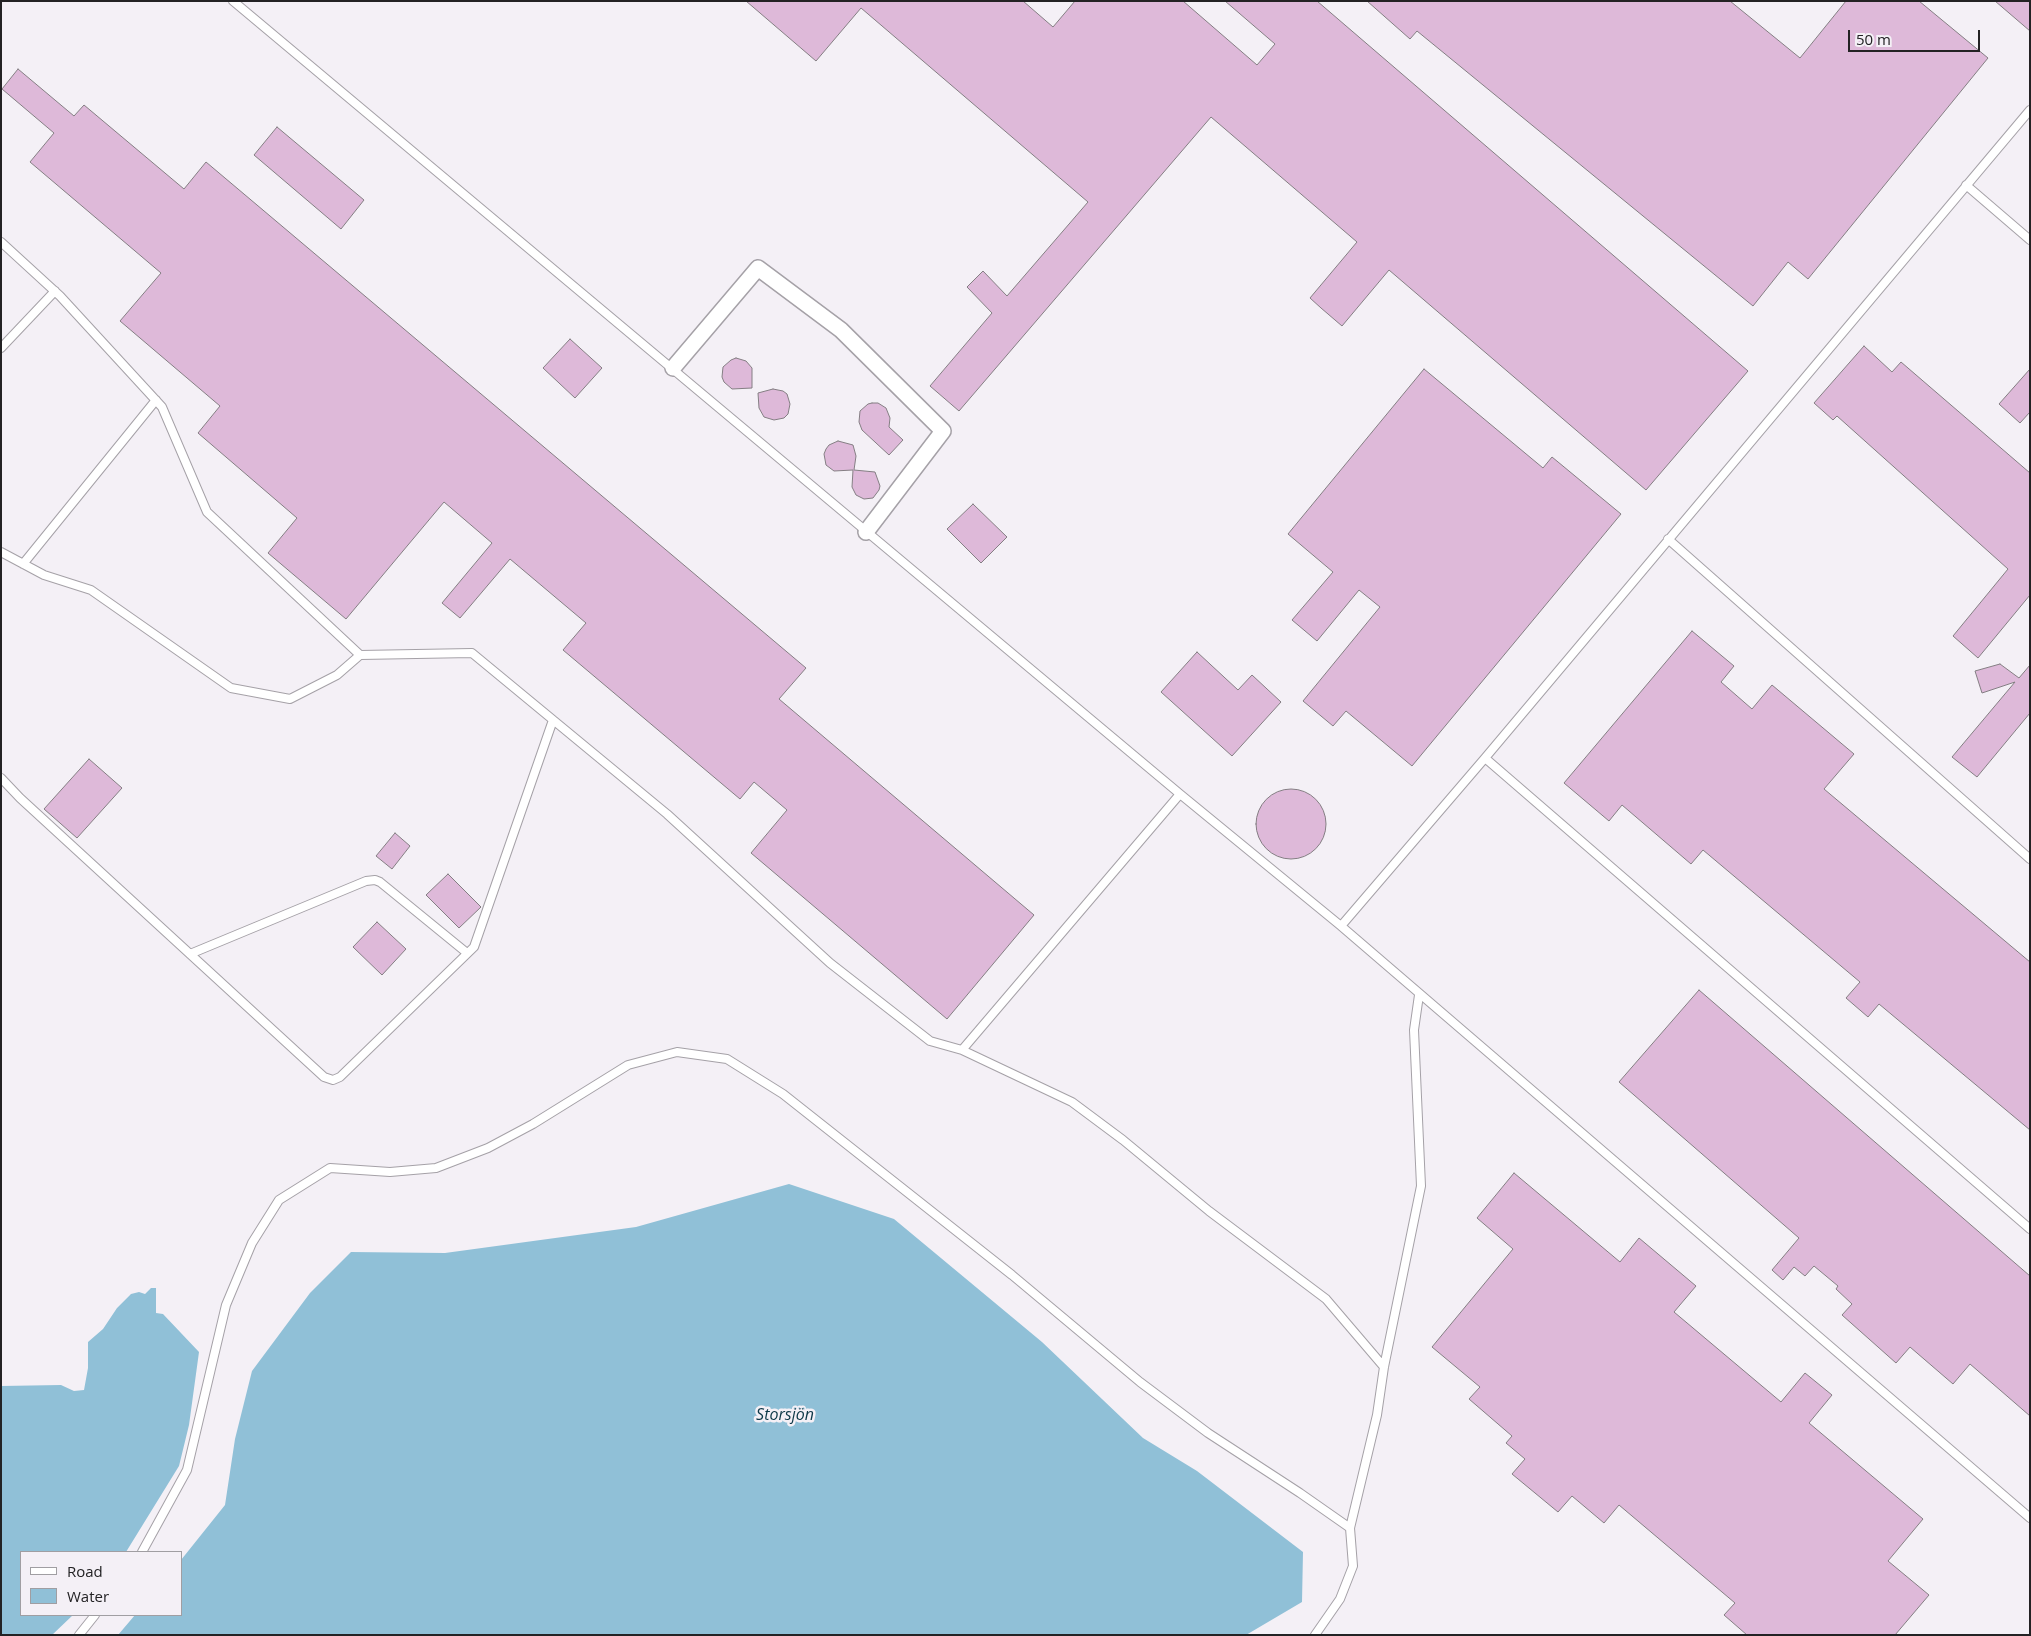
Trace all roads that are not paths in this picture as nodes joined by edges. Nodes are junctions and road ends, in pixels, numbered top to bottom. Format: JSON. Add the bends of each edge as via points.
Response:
{"nodes":[{"id":1,"x":233,"y":1,"type":"edge"},
{"id":2,"x":2030,"y":110,"type":"edge"},
{"id":3,"x":1966,"y":185,"type":"junction"},
{"id":4,"x":2030,"y":240,"type":"edge"},
{"id":5,"x":1,"y":242,"type":"edge"},
{"id":6,"x":55,"y":291,"type":"junction"},
{"id":7,"x":1,"y":348,"type":"edge"},
{"id":8,"x":673,"y":368,"type":"junction"},
{"id":9,"x":156,"y":400,"type":"junction"},
{"id":10,"x":866,"y":532,"type":"junction"},
{"id":11,"x":1668,"y":539,"type":"junction"},
{"id":12,"x":1,"y":552,"type":"edge"},
{"id":13,"x":23,"y":564,"type":"junction"},
{"id":14,"x":360,"y":655,"type":"junction"},
{"id":15,"x":553,"y":720,"type":"junction"},
{"id":16,"x":1485,"y":758,"type":"junction"},
{"id":17,"x":1,"y":778,"type":"edge"},
{"id":18,"x":1180,"y":794,"type":"junction"},
{"id":19,"x":2030,"y":859,"type":"edge"},
{"id":20,"x":1341,"y":926,"type":"junction"},
{"id":21,"x":467,"y":953,"type":"junction"},
{"id":22,"x":190,"y":954,"type":"junction"},
{"id":23,"x":1419,"y":995,"type":"junction"},
{"id":24,"x":962,"y":1050,"type":"junction"},
{"id":25,"x":2030,"y":1229,"type":"edge"},
{"id":26,"x":1384,"y":1367,"type":"junction"},
{"id":27,"x":2030,"y":1518,"type":"edge"},
{"id":28,"x":1350,"y":1528,"type":"junction"},
{"id":29,"x":143,"y":1551,"type":"edge"},
{"id":30,"x":94,"y":1616,"type":"edge"},
{"id":31,"x":79,"y":1635,"type":"edge"},
{"id":32,"x":1315,"y":1635,"type":"edge"}],
"edges":[{"from":1,"to":8,"type":"lane"},
{"from":2,"to":3,"type":"lane"},
{"from":3,"to":4,"type":"lane"},
{"from":3,"to":11,"type":"lane"},
{"from":5,"to":6,"type":"lane"},
{"from":6,"to":7,"type":"lane"},
{"from":6,"to":9,"type":"lane"},
{"from":8,"to":10,"type":"lane"},
{"from":8,"to":10,"type":"street","via":[[758,268],[841,330],[943,431]]},
{"from":9,"to":13,"type":"lane"},
{"from":9,"to":14,"type":"lane","via":[[162,407],[207,512]]},
{"from":10,"to":18,"type":"lane"},
{"from":11,"to":16,"type":"lane"},
{"from":11,"to":19,"type":"lane"},
{"from":12,"to":13,"type":"lane"},
{"from":13,"to":14,"type":"lane","via":[[44,575],[91,590],[231,688],[290,699],[337,676]]},
{"from":14,"to":15,"type":"lane","via":[[472,653]]},
{"from":15,"to":21,"type":"lane","via":[[474,947]]},
{"from":15,"to":24,"type":"lane","via":[[667,814],[830,963],[930,1041]]},
{"from":16,"to":20,"type":"lane"},
{"from":16,"to":25,"type":"lane"},
{"from":17,"to":22,"type":"lane"},
{"from":18,"to":20,"type":"lane"},
{"from":18,"to":24,"type":"lane"},
{"from":20,"to":23,"type":"lane"},
{"from":21,"to":22,"type":"lane","via":[[375,880]]},
{"from":21,"to":22,"type":"lane","via":[[340,1077],[333,1080],[324,1077]]},
{"from":23,"to":26,"type":"lane","via":[[1414,1030],[1421,1186]]},
{"from":23,"to":27,"type":"lane"},
{"from":24,"to":26,"type":"lane","via":[[1072,1102],[1123,1140],[1209,1211],[1326,1298]]},
{"from":26,"to":28,"type":"lane","via":[[1377,1415]]},
{"from":28,"to":29,"type":"lane","via":[[1208,1433],[1140,1382],[1012,1275],[783,1094],[727,1059],[677,1052],[628,1065],[488,1148],[436,1168],[390,1172],[330,1168],[279,1200],[252,1244],[226,1305],[187,1470]]},
{"from":28,"to":32,"type":"lane","via":[[1353,1566],[1340,1600]]},
{"from":30,"to":31,"type":"lane"}]}
